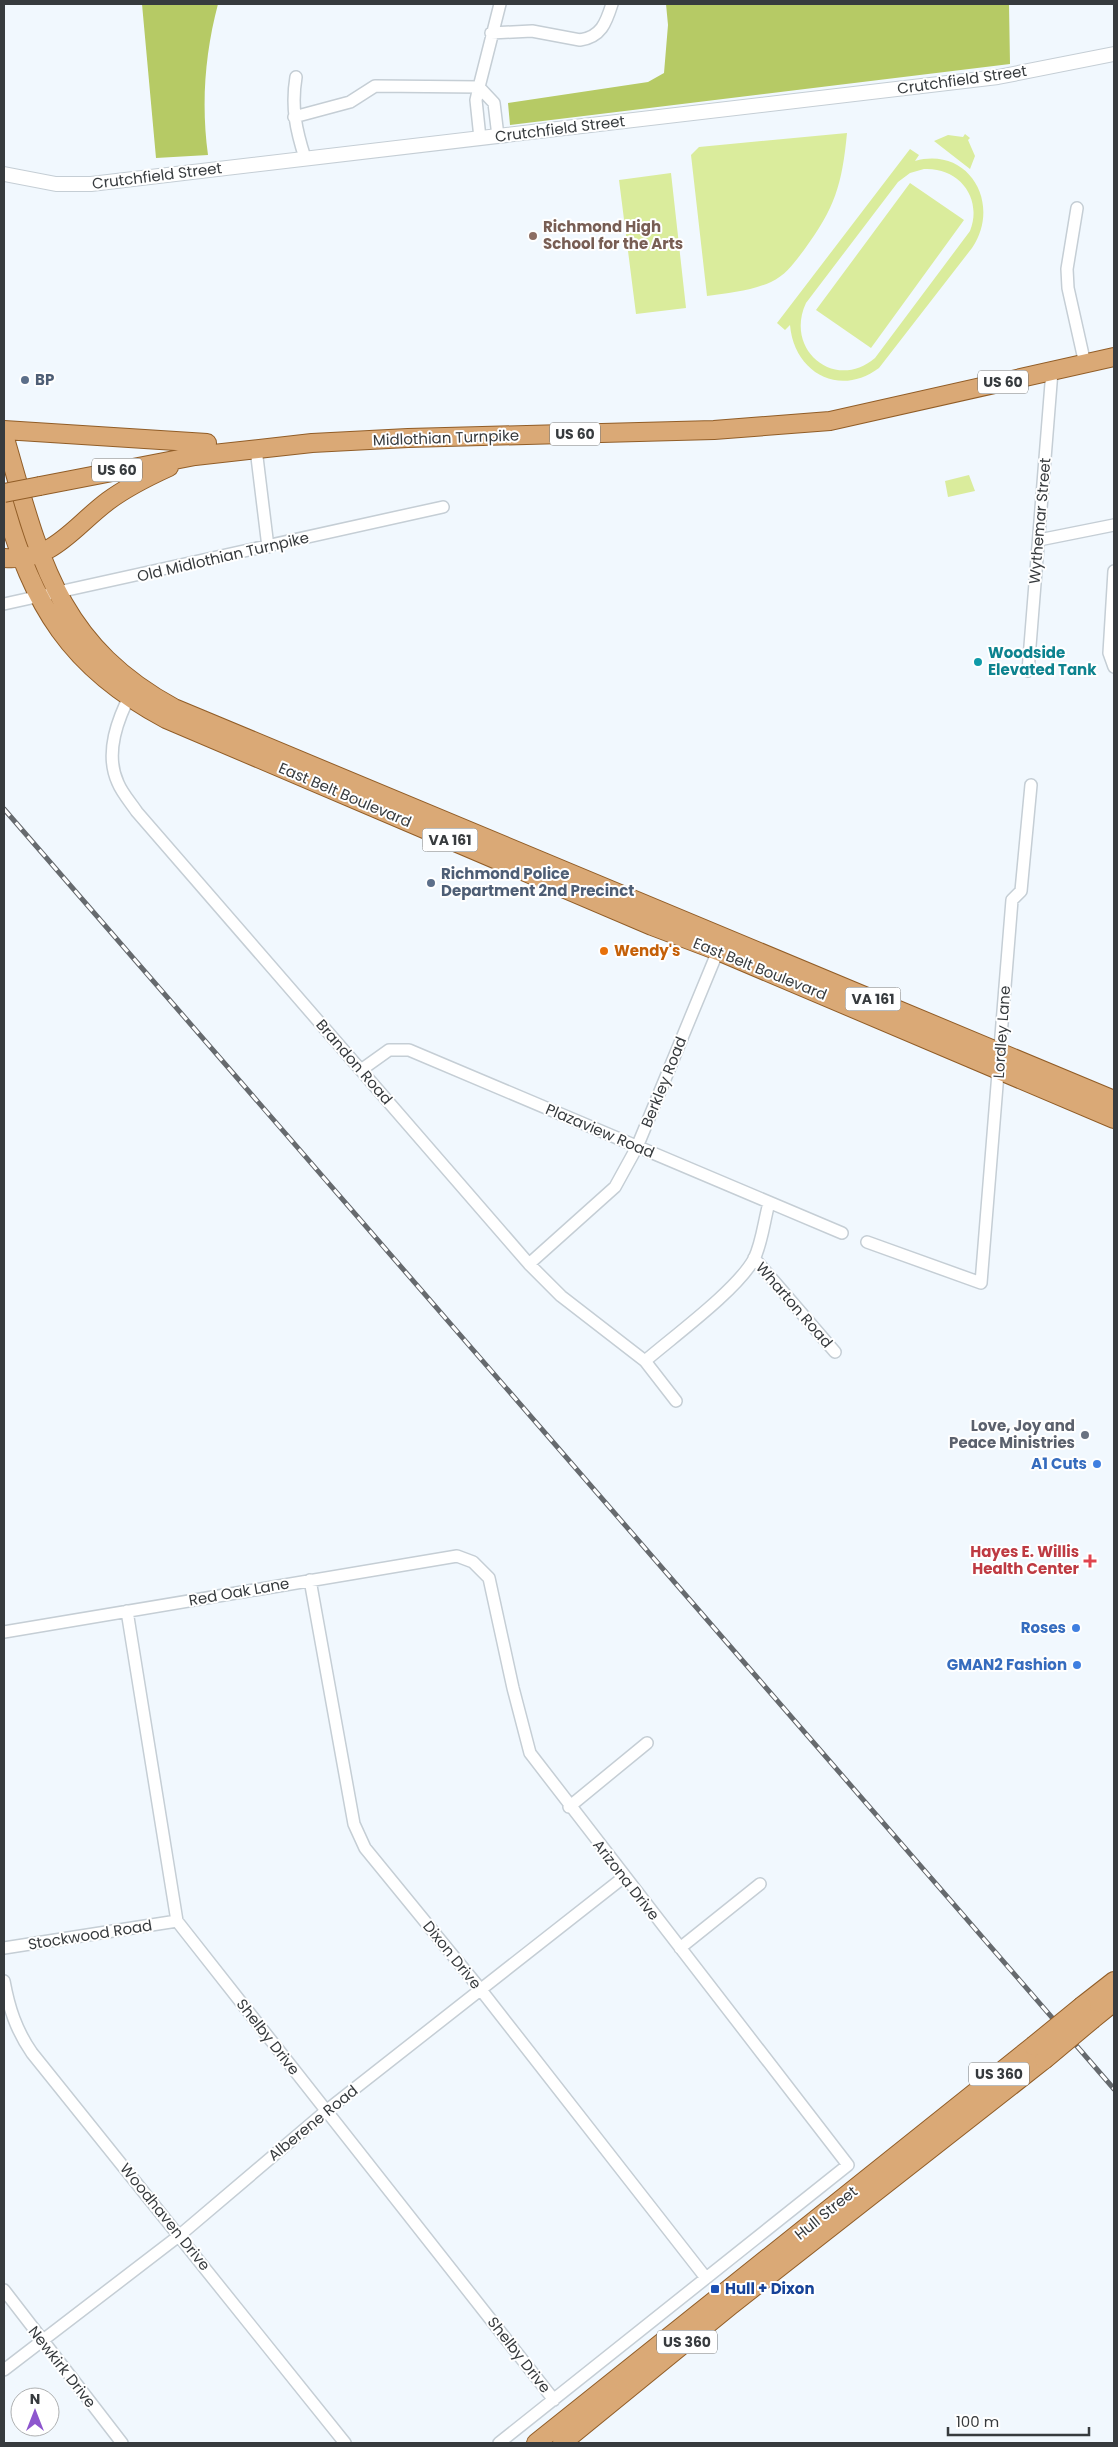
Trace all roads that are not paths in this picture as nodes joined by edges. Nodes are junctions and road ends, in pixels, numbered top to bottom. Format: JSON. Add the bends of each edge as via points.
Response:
{"nodes":[{"id":1,"x":500,"y":4,"type":"edge"},
{"id":2,"x":612,"y":4,"type":"edge"},
{"id":3,"x":491,"y":33,"type":"junction"},
{"id":4,"x":1114,"y":54,"type":"edge"},
{"id":5,"x":296,"y":77,"type":"dead end"},
{"id":6,"x":479,"y":87,"type":"junction"},
{"id":7,"x":294,"y":117,"type":"junction"},
{"id":8,"x":498,"y":136,"type":"junction"},
{"id":9,"x":480,"y":138,"type":"junction"},
{"id":10,"x":305,"y":158,"type":"junction"},
{"id":11,"x":4,"y":174,"type":"edge"},
{"id":12,"x":1076,"y":208,"type":"dead end"},
{"id":13,"x":1114,"y":358,"type":"edge"},
{"id":14,"x":1084,"y":364,"type":"junction"},
{"id":15,"x":1052,"y":371,"type":"junction"},
{"id":16,"x":891,"y":406,"type":"junction"},
{"id":17,"x":4,"y":430,"type":"edge"},
{"id":18,"x":4,"y":435,"type":"edge"},
{"id":19,"x":256,"y":448,"type":"junction"},
{"id":20,"x":201,"y":450,"type":"junction"},
{"id":21,"x":39,"y":481,"type":"junction"},
{"id":22,"x":11,"y":483,"type":"edge"},
{"id":23,"x":4,"y":494,"type":"edge"},
{"id":24,"x":4,"y":503,"type":"edge"},
{"id":25,"x":443,"y":507,"type":"dead end"},
{"id":26,"x":1114,"y":524,"type":"edge"},
{"id":27,"x":1039,"y":540,"type":"junction"},
{"id":28,"x":62,"y":541,"type":"junction"},
{"id":29,"x":268,"y":547,"type":"junction"},
{"id":30,"x":40,"y":555,"type":"junction"},
{"id":31,"x":4,"y":558,"type":"edge"},
{"id":32,"x":23,"y":559,"type":"junction"},
{"id":33,"x":1114,"y":572,"type":"edge"},
{"id":34,"x":50,"y":590,"type":"junction"},
{"id":35,"x":4,"y":604,"type":"edge"},
{"id":36,"x":1114,"y":667,"type":"edge"},
{"id":37,"x":1028,"y":671,"type":"dead end"},
{"id":38,"x":132,"y":692,"type":"junction"},
{"id":39,"x":1031,"y":785,"type":"dead end"},
{"id":40,"x":721,"y":944,"type":"junction"},
{"id":41,"x":999,"y":1051,"type":"junction"},
{"id":42,"x":999,"y":1069,"type":"junction"},
{"id":43,"x":361,"y":1070,"type":"junction"},
{"id":44,"x":1114,"y":1100,"type":"edge"},
{"id":45,"x":1114,"y":1119,"type":"edge"},
{"id":46,"x":637,"y":1147,"type":"junction"},
{"id":47,"x":769,"y":1203,"type":"junction"},
{"id":48,"x":842,"y":1234,"type":"dead end"},
{"id":49,"x":867,"y":1242,"type":"dead end"},
{"id":50,"x":754,"y":1258,"type":"junction"},
{"id":51,"x":529,"y":1264,"type":"junction"},
{"id":52,"x":835,"y":1352,"type":"dead end"},
{"id":53,"x":645,"y":1361,"type":"junction"},
{"id":54,"x":676,"y":1401,"type":"dead end"},
{"id":55,"x":473,"y":1562,"type":"joint"},
{"id":56,"x":310,"y":1580,"type":"junction"},
{"id":57,"x":127,"y":1612,"type":"junction"},
{"id":58,"x":4,"y":1632,"type":"edge"},
{"id":59,"x":647,"y":1743,"type":"dead end"},
{"id":60,"x":569,"y":1807,"type":"junction"},
{"id":61,"x":624,"y":1877,"type":"junction"},
{"id":62,"x":760,"y":1884,"type":"dead end"},
{"id":63,"x":177,"y":1921,"type":"junction"},
{"id":64,"x":4,"y":1948,"type":"edge"},
{"id":65,"x":680,"y":1948,"type":"junction"},
{"id":66,"x":4,"y":1981,"type":"edge"},
{"id":67,"x":1114,"y":1981,"type":"edge"},
{"id":68,"x":481,"y":1990,"type":"junction"},
{"id":69,"x":1114,"y":2002,"type":"edge"},
{"id":70,"x":1087,"y":2013,"type":"junction"},
{"id":71,"x":1038,"y":2053,"type":"junction"},
{"id":72,"x":326,"y":2111,"type":"junction"},
{"id":73,"x":180,"y":2234,"type":"junction"},
{"id":74,"x":706,"y":2278,"type":"junction"},
{"id":75,"x":4,"y":2290,"type":"edge"},
{"id":76,"x":41,"y":2340,"type":"junction"},
{"id":77,"x":4,"y":2370,"type":"edge"},
{"id":78,"x":554,"y":2400,"type":"junction"},
{"id":79,"x":122,"y":2443,"type":"edge"},
{"id":80,"x":345,"y":2443,"type":"edge"},
{"id":81,"x":499,"y":2443,"type":"edge"},
{"id":82,"x":536,"y":2443,"type":"edge"},
{"id":83,"x":562,"y":2443,"type":"edge"}],
"edges":[{"from":1,"to":3,"type":"street"},
{"from":2,"to":3,"type":"street","via":[[600,31],[587,39],[532,31]]},
{"from":3,"to":6,"type":"street"},
{"from":4,"to":8,"type":"street","name":"Crutchfield Street","via":[[998,77]]},
{"from":5,"to":7,"type":"street"},
{"from":6,"to":7,"type":"street","via":[[375,86],[350,102]]},
{"from":6,"to":8,"type":"street","via":[[494,103]]},
{"from":6,"to":9,"type":"street","via":[[476,100]]},
{"from":7,"to":10,"type":"street"},
{"from":8,"to":9,"type":"street","name":"Crutchfield Street"},
{"from":9,"to":10,"type":"street","name":"Crutchfield Street"},
{"from":10,"to":11,"type":"street","name":"Crutchfield Street","via":[[83,185],[56,184]]},
{"from":12,"to":14,"type":"street","via":[[1067,269]]},
{"from":13,"to":14,"type":"main road","name":"Midlothian Turnpike","number":"US 60"},
{"from":14,"to":15,"type":"main road","name":"Midlothian Turnpike","number":"US 60"},
{"from":15,"to":16,"type":"main road","name":"Midlothian Turnpike","number":"US 60"},
{"from":15,"to":27,"type":"street","name":"Wythemar Street"},
{"from":16,"to":19,"type":"main road","name":"Midlothian Turnpike","number":"US 60","via":[[830,421],[750,428],[373,440]]},
{"from":16,"to":20,"type":"main road","name":"Midlothian Turnpike","number":"US 60","via":[[722,418],[338,430]]},
{"from":17,"to":20,"type":"main road"},
{"from":18,"to":22,"type":"main road","number":"VA 161"},
{"from":19,"to":20,"type":"main road","name":"Midlothian Turnpike","number":"US 60"},
{"from":19,"to":29,"type":"street"},
{"from":20,"to":21,"type":"main road","name":"Midlothian Turnpike","number":"US 60"},
{"from":20,"to":28,"type":"main road","via":[[132,485]]},
{"from":21,"to":22,"type":"main road","name":"Midlothian Turnpike","number":"US 60"},
{"from":21,"to":23,"type":"main road","name":"Midlothian Turnpike","number":"US 60","bridge":true},
{"from":22,"to":30,"type":"main road","name":"East Belt Boulevard","number":"VA 161"},
{"from":24,"to":32,"type":"main road","name":"East Belt Boulevard","number":"VA 161"},
{"from":25,"to":29,"type":"street","name":"Old Midlothian Turnpike"},
{"from":26,"to":27,"type":"street"},
{"from":27,"to":37,"type":"street","name":"Wythemar Street"},
{"from":28,"to":30,"type":"main road"},
{"from":28,"to":34,"type":"main road","via":[[54,558]]},
{"from":29,"to":34,"type":"street","name":"Old Midlothian Turnpike"},
{"from":30,"to":32,"type":"main road"},
{"from":30,"to":34,"type":"main road","name":"East Belt Boulevard","number":"VA 161"},
{"from":31,"to":32,"type":"main road"},
{"from":32,"to":34,"type":"main road","name":"East Belt Boulevard","number":"VA 161"},
{"from":33,"to":36,"type":"street","via":[[1110,653]]},
{"from":34,"to":35,"type":"street","name":"Old Midlothian Turnpike"},
{"from":34,"to":38,"type":"main road","name":"East Belt Boulevard","number":"VA 161","via":[[57,628],[72,649],[103,679]]},
{"from":38,"to":40,"type":"main road","name":"East Belt Boulevard","number":"VA 161","via":[[166,719],[382,812],[652,926]]},
{"from":38,"to":43,"type":"street","name":"Brandon Road","via":[[113,736],[113,769],[118,783],[137,812]]},
{"from":39,"to":41,"type":"street","name":"Lordley Lane","via":[[1021,891],[1012,900]]},
{"from":40,"to":41,"type":"main road","name":"East Belt Boulevard","number":"VA 161"},
{"from":40,"to":42,"type":"main road","name":"East Belt Boulevard","number":"VA 161"},
{"from":40,"to":46,"type":"street","name":"Berkley Road"},
{"from":41,"to":42,"type":"street","name":"Lordley Lane"},
{"from":41,"to":44,"type":"main road","name":"East Belt Boulevard","number":"VA 161"},
{"from":42,"to":45,"type":"main road","name":"East Belt Boulevard","number":"VA 161"},
{"from":42,"to":49,"type":"street","name":"Lordley Lane","via":[[981,1283]]},
{"from":43,"to":46,"type":"street","name":"Plazaview Road","via":[[389,1050],[409,1050]]},
{"from":43,"to":51,"type":"street","name":"Brandon Road"},
{"from":46,"to":47,"type":"street","name":"Plazaview Road"},
{"from":46,"to":51,"type":"street","name":"Berkley Road","via":[[614,1187]]},
{"from":47,"to":48,"type":"street","name":"Plazaview Road"},
{"from":47,"to":50,"type":"street"},
{"from":50,"to":52,"type":"street","name":"Wharton Road"},
{"from":50,"to":53,"type":"street","via":[[728,1290]]},
{"from":51,"to":53,"type":"street","name":"Brandon Road","via":[[561,1296]]},
{"from":53,"to":54,"type":"street","name":"Brandon Road"},
{"from":55,"to":56,"type":"street","name":"Red Oak Lane","via":[[457,1556]]},
{"from":55,"to":60,"type":"street","name":"Arizona Drive","via":[[489,1578],[530,1754]]},
{"from":56,"to":57,"type":"street","name":"Red Oak Lane"},
{"from":56,"to":68,"type":"street","name":"Dixon Drive","via":[[359,1837]]},
{"from":57,"to":58,"type":"street","name":"Red Oak Lane"},
{"from":57,"to":63,"type":"street","name":"Shelby Drive"},
{"from":59,"to":60,"type":"street"},
{"from":60,"to":61,"type":"street","name":"Arizona Drive"},
{"from":61,"to":65,"type":"street","name":"Arizona Drive"},
{"from":61,"to":68,"type":"street","name":"Alberene Road"},
{"from":62,"to":65,"type":"street"},
{"from":63,"to":64,"type":"street","name":"Stockwood Road"},
{"from":63,"to":72,"type":"street","name":"Shelby Drive"},
{"from":65,"to":74,"type":"street","name":"Arizona Drive","via":[[848,2165]]},
{"from":66,"to":73,"type":"street","name":"Woodhaven Drive","via":[[20,2036]]},
{"from":67,"to":70,"type":"main road","name":"Hull Street","number":"US 360"},
{"from":68,"to":72,"type":"street","name":"Alberene Road"},
{"from":68,"to":74,"type":"street","name":"Dixon Drive"},
{"from":69,"to":70,"type":"main road","name":"Hull Street","number":"US 360"},
{"from":70,"to":71,"type":"main road","name":"Hull Street","number":"US 360","bridge":true},
{"from":71,"to":82,"type":"main road","name":"Hull Street","number":"US 360"},
{"from":71,"to":83,"type":"main road","name":"Hull Street","number":"US 360"},
{"from":72,"to":73,"type":"street","name":"Alberene Road"},
{"from":72,"to":78,"type":"street","name":"Shelby Drive"},
{"from":73,"to":76,"type":"street","name":"Alberene Road"},
{"from":73,"to":80,"type":"street","name":"Woodhaven Drive"},
{"from":74,"to":78,"type":"street"},
{"from":75,"to":76,"type":"street","name":"Newkirk Drive"},
{"from":76,"to":77,"type":"street","name":"Alberene Road"},
{"from":76,"to":79,"type":"street","name":"Newkirk Drive"},
{"from":78,"to":81,"type":"street"}]}
